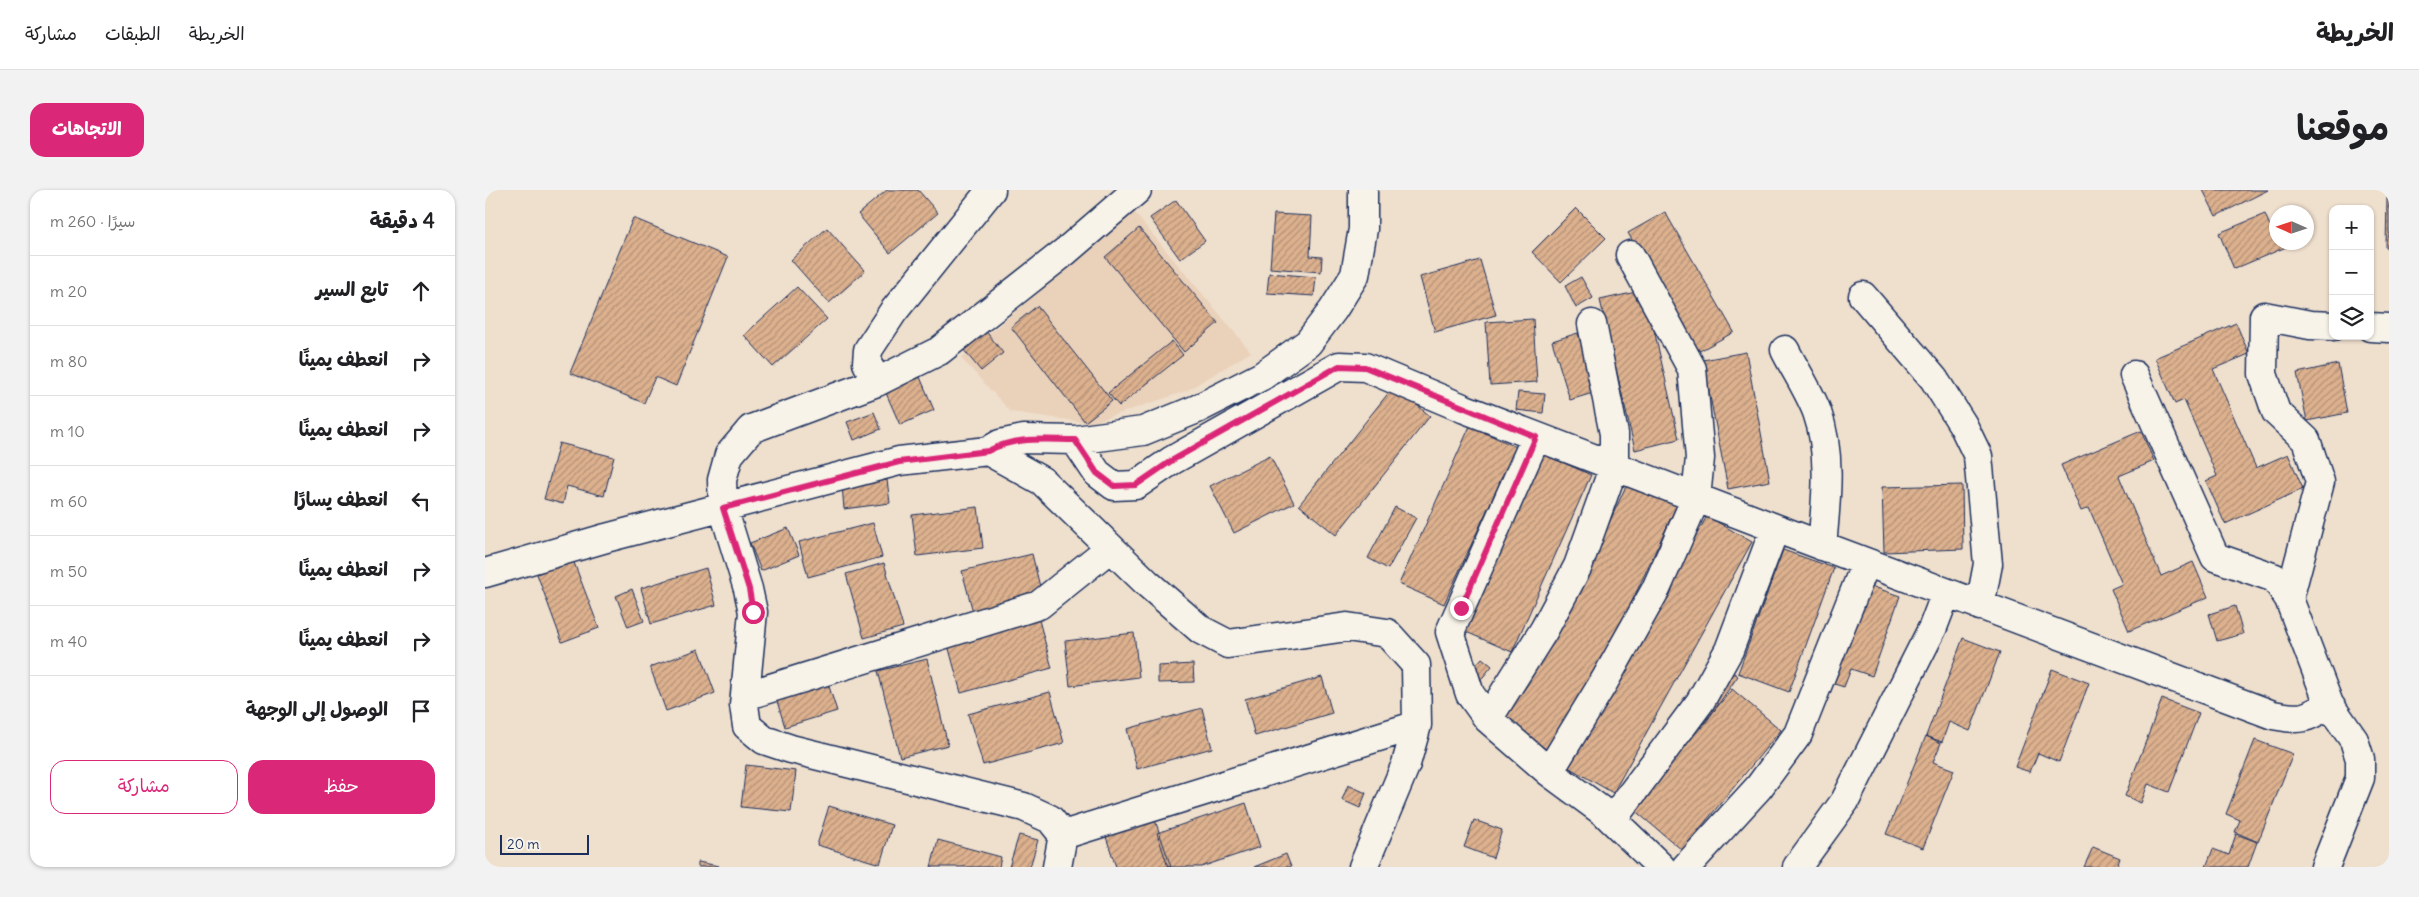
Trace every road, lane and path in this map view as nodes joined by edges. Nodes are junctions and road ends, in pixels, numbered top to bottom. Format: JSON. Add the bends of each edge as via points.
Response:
{"nodes":[{"id":1,"x":991,"y":190,"type":"edge"},
{"id":2,"x":1137,"y":190,"type":"edge"},
{"id":3,"x":1363,"y":190,"type":"edge"},
{"id":4,"x":1630,"y":255,"type":"dead end"},
{"id":5,"x":1863,"y":296,"type":"dead end"},
{"id":6,"x":1592,"y":324,"type":"dead end"},
{"id":7,"x":2329,"y":326,"type":"edge"},
{"id":8,"x":2374,"y":327,"type":"edge"},
{"id":9,"x":2389,"y":328,"type":"edge"},
{"id":10,"x":1785,"y":350,"type":"dead end"},
{"id":11,"x":2134,"y":375,"type":"dead end"},
{"id":12,"x":877,"y":382,"type":"junction"},
{"id":13,"x":1536,"y":437,"type":"junction"},
{"id":14,"x":1075,"y":440,"type":"junction"},
{"id":15,"x":988,"y":451,"type":"junction"},
{"id":16,"x":1614,"y":466,"type":"junction"},
{"id":17,"x":1696,"y":498,"type":"junction"},
{"id":18,"x":723,"y":508,"type":"junction"},
{"id":19,"x":1775,"y":528,"type":"junction"},
{"id":20,"x":1821,"y":546,"type":"junction"},
{"id":21,"x":1110,"y":548,"type":"junction"},
{"id":22,"x":1866,"y":563,"type":"junction"},
{"id":23,"x":485,"y":573,"type":"edge"},
{"id":24,"x":1946,"y":592,"type":"junction"},
{"id":25,"x":2289,"y":599,"type":"junction"},
{"id":26,"x":1981,"y":606,"type":"junction"},
{"id":27,"x":745,"y":696,"type":"junction"},
{"id":28,"x":2329,"y":704,"type":"junction"},
{"id":29,"x":1488,"y":719,"type":"junction"},
{"id":30,"x":1417,"y":725,"type":"junction"},
{"id":31,"x":1549,"y":772,"type":"junction"},
{"id":32,"x":1612,"y":820,"type":"junction"},
{"id":33,"x":1063,"y":835,"type":"junction"},
{"id":34,"x":1057,"y":867,"type":"edge"},
{"id":35,"x":1363,"y":867,"type":"edge"},
{"id":36,"x":1661,"y":867,"type":"edge"},
{"id":37,"x":1686,"y":867,"type":"edge"},
{"id":38,"x":1797,"y":867,"type":"edge"},
{"id":39,"x":2325,"y":867,"type":"edge"}],
"edges":[{"from":1,"to":12,"type":"street","via":[[893,312],[867,350],[867,363]]},
{"from":2,"to":12,"type":"street","via":[[1067,251],[939,351]]},
{"from":3,"to":14,"type":"street","via":[[1363,229],[1355,275],[1308,343],[1262,376],[1143,431]]},
{"from":4,"to":17,"type":"street","via":[[1692,369],[1700,458]]},
{"from":5,"to":26,"type":"street","via":[[1934,379],[1963,424],[1978,456],[1988,564]]},
{"from":6,"to":16,"type":"street","via":[[1614,434]]},
{"from":7,"to":25,"type":"street","via":[[2264,316],[2263,374],[2275,412],[2306,440],[2320,482]]},
{"from":8,"to":9,"type":"street"},
{"from":10,"to":20,"type":"street","via":[[1817,412],[1824,448],[1827,497]]},
{"from":11,"to":25,"type":"street","via":[[2215,556],[2275,578]]},
{"from":12,"to":18,"type":"street","via":[[751,429],[729,455],[723,480]]},
{"from":13,"to":14,"type":"street","via":[[1365,367],[1339,366],[1171,461],[1136,485],[1114,486],[1097,473]]},
{"from":13,"to":16,"type":"street"},
{"from":13,"to":29,"type":"street","via":[[1450,632],[1470,694]]},
{"from":14,"to":15,"type":"street","via":[[1024,439],[1000,444]]},
{"from":15,"to":18,"type":"street","via":[[899,462]]},
{"from":15,"to":21,"type":"street","via":[[1041,481]]},
{"from":16,"to":17,"type":"street"},
{"from":16,"to":29,"type":"street","via":[[1578,566],[1544,630]]},
{"from":17,"to":19,"type":"street"},
{"from":17,"to":31,"type":"street","via":[[1656,589]]},
{"from":18,"to":23,"type":"street"},
{"from":18,"to":27,"type":"street","via":[[749,589],[753,612]]},
{"from":19,"to":20,"type":"street"},
{"from":19,"to":32,"type":"street","via":[[1729,650],[1700,702]]},
{"from":20,"to":22,"type":"street"},
{"from":21,"to":27,"type":"street","via":[[1039,605]]},
{"from":21,"to":30,"type":"street","via":[[1201,630],[1228,644],[1347,626],[1387,634],[1416,665]]},
{"from":22,"to":24,"type":"street"},
{"from":22,"to":37,"type":"street","via":[[1798,734],[1759,786]]},
{"from":24,"to":26,"type":"street"},
{"from":24,"to":38,"type":"street","via":[[1933,627],[1845,802]]},
{"from":25,"to":28,"type":"street"},
{"from":26,"to":28,"type":"street","via":[[2273,715],[2296,719],[2310,717]]},
{"from":27,"to":33,"type":"street","via":[[747,726],[764,740],[1025,807],[1050,819]]},
{"from":28,"to":39,"type":"street","via":[[2353,740],[2360,759],[2360,778]]},
{"from":29,"to":31,"type":"street"},
{"from":30,"to":33,"type":"street"},
{"from":30,"to":35,"type":"street","via":[[1406,764]]},
{"from":31,"to":32,"type":"street"},
{"from":32,"to":36,"type":"street"},
{"from":33,"to":34,"type":"street"}]}
